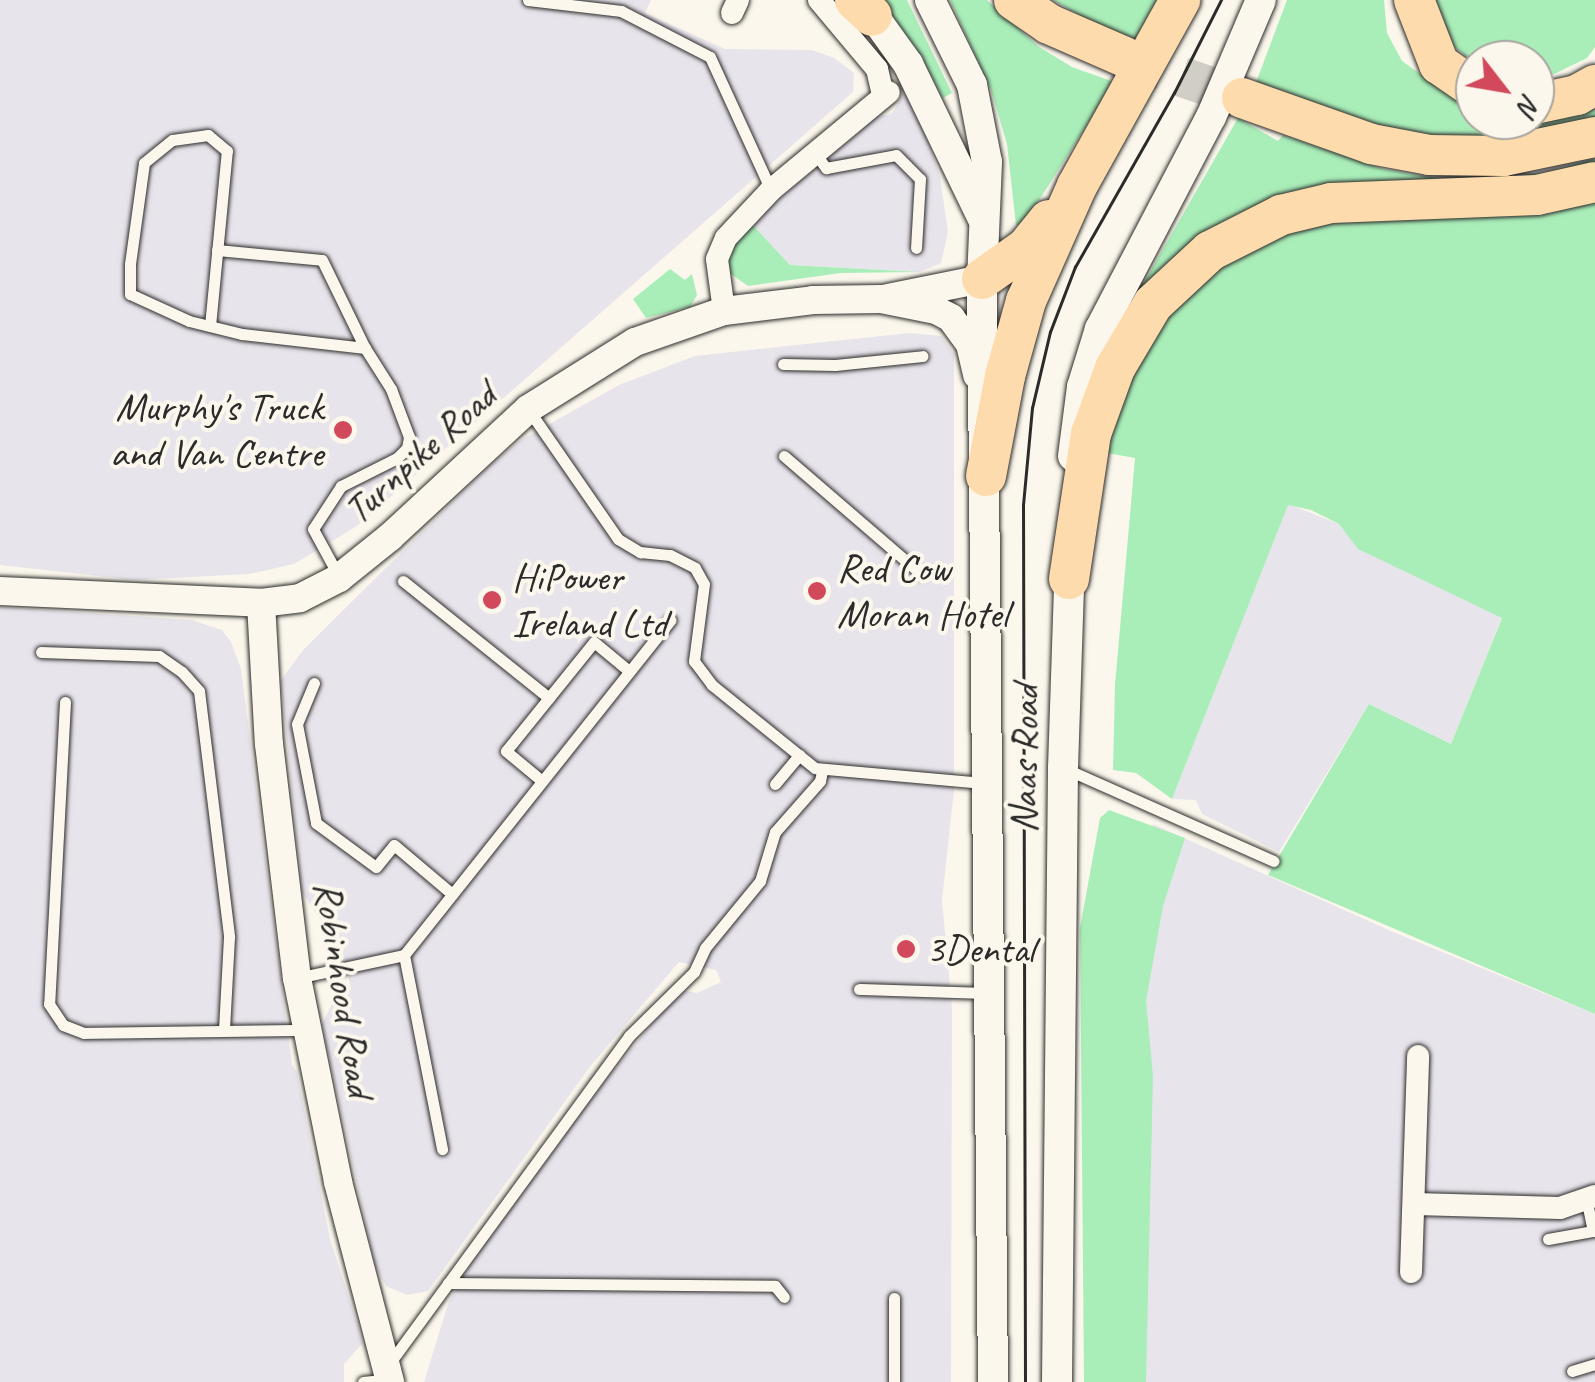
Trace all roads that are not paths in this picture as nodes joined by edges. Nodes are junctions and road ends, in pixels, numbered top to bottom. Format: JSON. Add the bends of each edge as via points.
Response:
{"nodes":[{"id":1,"x":528,"y":0,"type":"edge"},
{"id":2,"x":818,"y":0,"type":"edge"},
{"id":3,"x":930,"y":0,"type":"edge"},
{"id":4,"x":1014,"y":0,"type":"edge"},
{"id":5,"x":1180,"y":0,"type":"edge"},
{"id":6,"x":1261,"y":0,"type":"edge"},
{"id":7,"x":1414,"y":0,"type":"edge"},
{"id":8,"x":863,"y":5,"type":"edge"},
{"id":9,"x":1125,"y":57,"type":"tunnel mouth"},
{"id":10,"x":1455,"y":75,"type":"edge"},
{"id":11,"x":1595,"y":85,"type":"edge"},
{"id":12,"x":1242,"y":98,"type":"tunnel mouth"},
{"id":13,"x":1555,"y":100,"type":"edge"},
{"id":14,"x":1595,"y":137,"type":"edge"},
{"id":15,"x":814,"y":153,"type":"junction"},
{"id":16,"x":1595,"y":182,"type":"edge"},
{"id":17,"x":1076,"y":186,"type":"junction"},
{"id":18,"x":771,"y":190,"type":"junction"},
{"id":19,"x":984,"y":229,"type":"junction"},
{"id":20,"x":916,"y":248,"type":"dead end"},
{"id":21,"x":218,"y":250,"type":"junction"},
{"id":22,"x":982,"y":278,"type":"junction"},
{"id":23,"x":928,"y":287,"type":"junction"},
{"id":24,"x":881,"y":299,"type":"junction"},
{"id":25,"x":724,"y":311,"type":"junction"},
{"id":26,"x":210,"y":326,"type":"junction"},
{"id":27,"x":365,"y":348,"type":"junction"},
{"id":28,"x":924,"y":356,"type":"dead end"},
{"id":29,"x":783,"y":364,"type":"dead end"},
{"id":30,"x":528,"y":409,"type":"junction"},
{"id":31,"x":987,"y":418,"type":"junction"},
{"id":32,"x":784,"y":456,"type":"dead end"},
{"id":33,"x":986,"y":476,"type":"junction"},
{"id":34,"x":920,"y":573,"type":"dead end"},
{"id":35,"x":339,"y":578,"type":"junction"},
{"id":36,"x":1069,"y":579,"type":"junction"},
{"id":37,"x":403,"y":581,"type":"dead end"},
{"id":38,"x":0,"y":591,"type":"edge"},
{"id":39,"x":261,"y":603,"type":"junction"},
{"id":40,"x":670,"y":620,"type":"dead end"},
{"id":41,"x":41,"y":652,"type":"dead end"},
{"id":42,"x":629,"y":672,"type":"junction"},
{"id":43,"x":314,"y":682,"type":"dead end"},
{"id":44,"x":549,"y":698,"type":"junction"},
{"id":45,"x":65,"y":702,"type":"dead end"},
{"id":46,"x":799,"y":755,"type":"junction"},
{"id":47,"x":1062,"y":768,"type":"junction"},
{"id":48,"x":822,"y":770,"type":"junction"},
{"id":49,"x":542,"y":782,"type":"junction"},
{"id":50,"x":990,"y":783,"type":"junction"},
{"id":51,"x":775,"y":784,"type":"dead end"},
{"id":52,"x":1274,"y":861,"type":"dead end"},
{"id":53,"x":452,"y":894,"type":"junction"},
{"id":54,"x":404,"y":954,"type":"junction"},
{"id":55,"x":297,"y":978,"type":"junction"},
{"id":56,"x":860,"y":989,"type":"dead end"},
{"id":57,"x":992,"y":993,"type":"junction"},
{"id":58,"x":224,"y":1028,"type":"junction"},
{"id":59,"x":307,"y":1030,"type":"junction"},
{"id":60,"x":1418,"y":1056,"type":"dead end"},
{"id":61,"x":442,"y":1149,"type":"dead end"},
{"id":62,"x":1590,"y":1198,"type":"edge"},
{"id":63,"x":1415,"y":1204,"type":"junction"},
{"id":64,"x":1594,"y":1232,"type":"edge"},
{"id":65,"x":1548,"y":1239,"type":"dead end"},
{"id":66,"x":1411,"y":1272,"type":"dead end"},
{"id":67,"x":448,"y":1283,"type":"junction"},
{"id":68,"x":784,"y":1297,"type":"dead end"},
{"id":69,"x":894,"y":1298,"type":"dead end"},
{"id":70,"x":1595,"y":1364,"type":"edge"},
{"id":71,"x":1572,"y":1371,"type":"dead end"},
{"id":72,"x":379,"y":1379,"type":"edge"},
{"id":73,"x":894,"y":1382,"type":"edge"},
{"id":74,"x":994,"y":1382,"type":"edge"},
{"id":75,"x":1057,"y":1382,"type":"edge"}],
"edges":[{"from":1,"to":18,"type":"lane","via":[[622,11],[710,56]]},
{"from":2,"to":15,"type":"street","via":[[877,69],[886,94]]},
{"from":3,"to":19,"type":"main road","name":"Naas Road","via":[[955,42],[974,95],[987,162]]},
{"from":4,"to":9,"type":"highway","via":[[1049,24]]},
{"from":5,"to":17,"type":"highway"},
{"from":6,"to":36,"type":"main road","name":"Naas Road","via":[[1211,117],[1088,361],[1076,420]]},
{"from":7,"to":10,"type":"highway","via":[[1439,64]]},
{"from":8,"to":19,"type":"main road","via":[[928,100]]},
{"from":11,"to":13,"type":"highway"},
{"from":12,"to":14,"type":"highway","via":[[1371,144],[1429,155],[1504,156]]},
{"from":15,"to":18,"type":"street"},
{"from":15,"to":20,"type":"lane","via":[[826,168],[896,155],[920,179]]},
{"from":16,"to":36,"type":"highway","via":[[1537,195],[1331,203],[1281,214],[1210,251],[1153,304],[1116,368],[1092,434]]},
{"from":17,"to":22,"type":"highway","via":[[1026,248]]},
{"from":17,"to":33,"type":"highway","via":[[1014,339]]},
{"from":18,"to":25,"type":"street","via":[[726,238],[717,259]]},
{"from":19,"to":22,"type":"main road","name":"Naas Road"},
{"from":19,"to":23,"type":"street","via":[[971,257]]},
{"from":21,"to":26,"type":"lane"},
{"from":21,"to":26,"type":"lane","via":[[228,150],[208,135],[172,140],[144,163],[130,294]]},
{"from":21,"to":27,"type":"lane","via":[[322,260]]},
{"from":22,"to":23,"type":"street"},
{"from":22,"to":31,"type":"main road","name":"Naas Road"},
{"from":23,"to":24,"type":"street"},
{"from":24,"to":25,"type":"street","name":"Turnpike Road"},
{"from":24,"to":31,"type":"street","via":[[951,318],[970,344]]},
{"from":25,"to":30,"type":"street","name":"Turnpike Road","via":[[635,342]]},
{"from":26,"to":27,"type":"lane"},
{"from":27,"to":35,"type":"lane","via":[[409,437],[396,458],[341,486],[314,529]]},
{"from":28,"to":29,"type":"lane"},
{"from":30,"to":35,"type":"street","name":"Turnpike Road"},
{"from":30,"to":46,"type":"lane","via":[[618,539],[695,568],[704,584],[698,670]]},
{"from":31,"to":33,"type":"main road","name":"Naas Road"},
{"from":32,"to":34,"type":"lane"},
{"from":33,"to":50,"type":"main road","name":"Naas Road"},
{"from":35,"to":39,"type":"street","name":"Turnpike Road","via":[[300,598]]},
{"from":36,"to":47,"type":"main road","name":"Naas Road"},
{"from":37,"to":44,"type":"lane"},
{"from":38,"to":39,"type":"street","name":"Turnpike Road"},
{"from":39,"to":55,"type":"street","name":"Robinhood Road","via":[[269,744]]},
{"from":40,"to":42,"type":"lane"},
{"from":41,"to":58,"type":"lane","via":[[159,656],[199,691],[229,937]]},
{"from":42,"to":44,"type":"lane","via":[[594,642]]},
{"from":42,"to":49,"type":"lane"},
{"from":43,"to":53,"type":"lane","via":[[297,724],[316,824],[376,866],[394,845]]},
{"from":44,"to":49,"type":"lane","via":[[506,751]]},
{"from":45,"to":58,"type":"lane","via":[[49,1004],[63,1025],[84,1033]]},
{"from":46,"to":48,"type":"lane"},
{"from":46,"to":51,"type":"lane"},
{"from":47,"to":52,"type":"lane"},
{"from":47,"to":75,"type":"main road","name":"Naas Road"},
{"from":48,"to":50,"type":"lane"},
{"from":48,"to":67,"type":"lane","via":[[776,832],[760,882],[705,948],[694,972],[629,1036]]},
{"from":49,"to":53,"type":"lane"},
{"from":50,"to":57,"type":"main road","name":"Naas Road"},
{"from":53,"to":54,"type":"lane"},
{"from":54,"to":55,"type":"lane"},
{"from":54,"to":61,"type":"lane"},
{"from":55,"to":59,"type":"street","name":"Robinhood Road"},
{"from":56,"to":57,"type":"lane"},
{"from":57,"to":74,"type":"main road","name":"Naas Road"},
{"from":58,"to":59,"type":"lane"},
{"from":59,"to":72,"type":"street","name":"Robinhood Road"},
{"from":60,"to":63,"type":"street"},
{"from":62,"to":63,"type":"street","via":[[1560,1208]]},
{"from":62,"to":64,"type":"lane"},
{"from":63,"to":66,"type":"street"},
{"from":64,"to":65,"type":"lane"},
{"from":67,"to":68,"type":"lane","via":[[775,1286]]},
{"from":67,"to":72,"type":"lane"},
{"from":69,"to":73,"type":"lane"},
{"from":70,"to":71,"type":"lane"}]}
